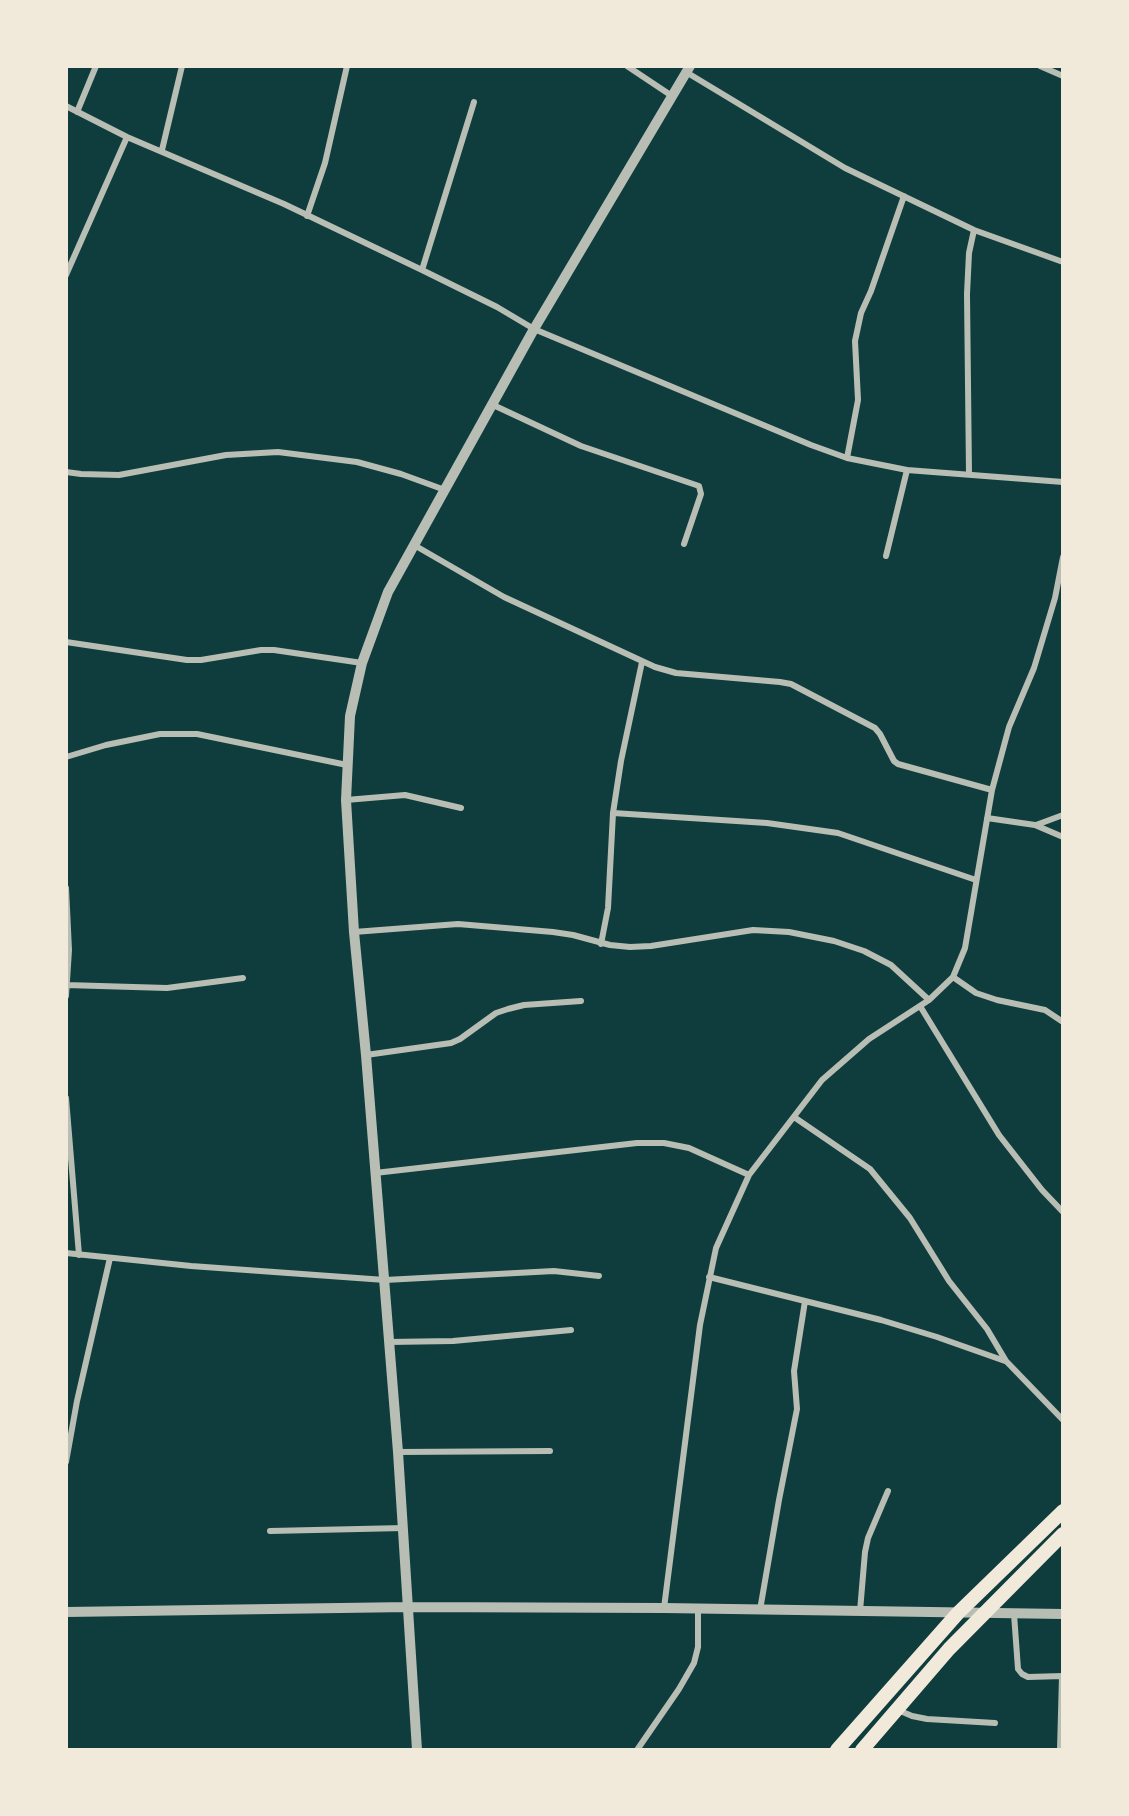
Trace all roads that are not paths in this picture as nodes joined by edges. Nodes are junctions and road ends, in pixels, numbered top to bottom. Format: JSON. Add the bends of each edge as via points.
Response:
{"nodes":[{"id":1,"x":96,"y":66,"type":"edge"},
{"id":2,"x":183,"y":66,"type":"edge"},
{"id":3,"x":347,"y":66,"type":"edge"},
{"id":4,"x":627,"y":66,"type":"edge"},
{"id":5,"x":1040,"y":66,"type":"edge"},
{"id":6,"x":688,"y":69,"type":"edge"},
{"id":7,"x":1063,"y":76,"type":"edge"},
{"id":8,"x":672,"y":96,"type":"junction"},
{"id":9,"x":474,"y":102,"type":"dead end"},
{"id":10,"x":66,"y":106,"type":"edge"},
{"id":11,"x":77,"y":112,"type":"junction"},
{"id":12,"x":127,"y":137,"type":"junction"},
{"id":13,"x":162,"y":150,"type":"junction"},
{"id":14,"x":904,"y":196,"type":"junction"},
{"id":15,"x":307,"y":216,"type":"junction"},
{"id":16,"x":974,"y":230,"type":"junction"},
{"id":17,"x":1063,"y":262,"type":"edge"},
{"id":18,"x":422,"y":270,"type":"junction"},
{"id":19,"x":66,"y":275,"type":"edge"},
{"id":20,"x":534,"y":329,"type":"junction"},
{"id":21,"x":491,"y":404,"type":"junction"},
{"id":22,"x":847,"y":458,"type":"junction"},
{"id":23,"x":907,"y":470,"type":"junction"},
{"id":24,"x":66,"y":472,"type":"edge"},
{"id":25,"x":969,"y":474,"type":"junction"},
{"id":26,"x":1063,"y":482,"type":"edge"},
{"id":27,"x":445,"y":490,"type":"junction"},
{"id":28,"x":684,"y":544,"type":"dead end"},
{"id":29,"x":414,"y":545,"type":"junction"},
{"id":30,"x":886,"y":556,"type":"dead end"},
{"id":31,"x":1063,"y":557,"type":"edge"},
{"id":32,"x":66,"y":642,"type":"edge"},
{"id":33,"x":642,"y":662,"type":"junction"},
{"id":34,"x":362,"y":663,"type":"junction"},
{"id":35,"x":66,"y":758,"type":"edge"},
{"id":36,"x":347,"y":765,"type":"junction"},
{"id":37,"x":992,"y":790,"type":"junction"},
{"id":38,"x":346,"y":800,"type":"junction"},
{"id":39,"x":461,"y":808,"type":"dead end"},
{"id":40,"x":613,"y":813,"type":"junction"},
{"id":41,"x":1063,"y":815,"type":"edge"},
{"id":42,"x":987,"y":818,"type":"junction"},
{"id":43,"x":1035,"y":825,"type":"junction"},
{"id":44,"x":1063,"y":837,"type":"edge"},
{"id":45,"x":976,"y":880,"type":"junction"},
{"id":46,"x":66,"y":888,"type":"edge"},
{"id":47,"x":354,"y":932,"type":"junction"},
{"id":48,"x":601,"y":944,"type":"junction"},
{"id":49,"x":953,"y":977,"type":"junction"},
{"id":50,"x":243,"y":978,"type":"dead end"},
{"id":51,"x":67,"y":985,"type":"edge"},
{"id":52,"x":66,"y":996,"type":"edge"},
{"id":53,"x":929,"y":1000,"type":"junction"},
{"id":54,"x":581,"y":1001,"type":"dead end"},
{"id":55,"x":920,"y":1006,"type":"junction"},
{"id":56,"x":1063,"y":1022,"type":"edge"},
{"id":57,"x":366,"y":1055,"type":"junction"},
{"id":58,"x":66,"y":1098,"type":"edge"},
{"id":59,"x":794,"y":1117,"type":"junction"},
{"id":60,"x":375,"y":1173,"type":"junction"},
{"id":61,"x":749,"y":1175,"type":"junction"},
{"id":62,"x":1063,"y":1212,"type":"edge"},
{"id":63,"x":66,"y":1253,"type":"edge"},
{"id":64,"x":79,"y":1255,"type":"junction"},
{"id":65,"x":110,"y":1258,"type":"junction"},
{"id":66,"x":599,"y":1276,"type":"dead end"},
{"id":67,"x":709,"y":1277,"type":"junction"},
{"id":68,"x":385,"y":1280,"type":"junction"},
{"id":69,"x":805,"y":1301,"type":"junction"},
{"id":70,"x":571,"y":1330,"type":"dead end"},
{"id":71,"x":389,"y":1342,"type":"junction"},
{"id":72,"x":1006,"y":1361,"type":"junction"},
{"id":73,"x":1063,"y":1420,"type":"edge"},
{"id":74,"x":550,"y":1451,"type":"dead end"},
{"id":75,"x":398,"y":1452,"type":"junction"},
{"id":76,"x":66,"y":1462,"type":"edge"},
{"id":77,"x":888,"y":1491,"type":"dead end"},
{"id":78,"x":1063,"y":1511,"type":"edge"},
{"id":79,"x":404,"y":1528,"type":"junction"},
{"id":80,"x":270,"y":1531,"type":"dead end"},
{"id":81,"x":1063,"y":1534,"type":"edge"},
{"id":82,"x":409,"y":1607,"type":"junction"},
{"id":83,"x":664,"y":1608,"type":"junction"},
{"id":84,"x":698,"y":1610,"type":"junction"},
{"id":85,"x":760,"y":1610,"type":"junction"},
{"id":86,"x":860,"y":1611,"type":"junction"},
{"id":87,"x":66,"y":1612,"type":"edge"},
{"id":88,"x":958,"y":1613,"type":"junction"},
{"id":89,"x":984,"y":1614,"type":"junction"},
{"id":90,"x":1014,"y":1614,"type":"junction"},
{"id":91,"x":1063,"y":1614,"type":"edge"},
{"id":92,"x":1063,"y":1676,"type":"edge"},
{"id":93,"x":897,"y":1710,"type":"junction"},
{"id":94,"x":1062,"y":1715,"type":"edge"},
{"id":95,"x":995,"y":1723,"type":"dead end"},
{"id":96,"x":417,"y":1750,"type":"edge"},
{"id":97,"x":637,"y":1750,"type":"edge"},
{"id":98,"x":837,"y":1750,"type":"edge"},
{"id":99,"x":862,"y":1750,"type":"edge"},
{"id":100,"x":1060,"y":1750,"type":"edge"}],
"edges":[{"from":1,"to":11,"type":"street"},
{"from":2,"to":13,"type":"street"},
{"from":3,"to":15,"type":"street","via":[[325,163]]},
{"from":4,"to":8,"type":"street"},
{"from":5,"to":7,"type":"street"},
{"from":6,"to":8,"type":"street"},
{"from":6,"to":14,"type":"street","via":[[845,168]]},
{"from":8,"to":20,"type":"street"},
{"from":9,"to":18,"type":"street"},
{"from":10,"to":11,"type":"street"},
{"from":11,"to":12,"type":"street"},
{"from":12,"to":13,"type":"street"},
{"from":12,"to":19,"type":"street"},
{"from":13,"to":15,"type":"street"},
{"from":14,"to":16,"type":"street"},
{"from":14,"to":22,"type":"street","via":[[861,313],[855,341],[858,400]]},
{"from":15,"to":18,"type":"street"},
{"from":16,"to":17,"type":"street"},
{"from":16,"to":25,"type":"street","via":[[967,294]]},
{"from":18,"to":20,"type":"street"},
{"from":20,"to":21,"type":"street"},
{"from":20,"to":22,"type":"street"},
{"from":21,"to":27,"type":"street"},
{"from":21,"to":28,"type":"street","via":[[581,446],[699,486],[701,494]]},
{"from":22,"to":23,"type":"street"},
{"from":23,"to":25,"type":"street"},
{"from":23,"to":30,"type":"street"},
{"from":24,"to":27,"type":"street","via":[[119,475],[226,455],[278,452],[357,462]]},
{"from":25,"to":26,"type":"street"},
{"from":27,"to":29,"type":"street"},
{"from":29,"to":33,"type":"street","via":[[504,597]]},
{"from":29,"to":34,"type":"street","via":[[388,592]]},
{"from":31,"to":37,"type":"street","via":[[1034,668],[1009,727]]},
{"from":32,"to":34,"type":"street","via":[[187,660],[274,650]]},
{"from":33,"to":37,"type":"street","via":[[676,673],[791,684],[874,728],[898,764]]},
{"from":33,"to":40,"type":"street"},
{"from":34,"to":36,"type":"street","via":[[350,716]]},
{"from":35,"to":36,"type":"street","via":[[160,734],[197,734]]},
{"from":36,"to":38,"type":"street"},
{"from":37,"to":42,"type":"street"},
{"from":38,"to":39,"type":"street","via":[[405,795]]},
{"from":38,"to":47,"type":"street"},
{"from":40,"to":45,"type":"street","via":[[767,823],[838,833]]},
{"from":40,"to":48,"type":"street","via":[[608,908]]},
{"from":41,"to":43,"type":"street"},
{"from":42,"to":43,"type":"street"},
{"from":42,"to":45,"type":"street"},
{"from":43,"to":44,"type":"street"},
{"from":45,"to":49,"type":"street","via":[[964,948]]},
{"from":46,"to":51,"type":"street"},
{"from":47,"to":48,"type":"street","via":[[458,924],[573,934]]},
{"from":47,"to":57,"type":"street"},
{"from":48,"to":53,"type":"street","via":[[651,946],[753,930],[789,932],[864,951],[891,965]]},
{"from":49,"to":53,"type":"street"},
{"from":49,"to":56,"type":"street","via":[[976,993],[1045,1010]]},
{"from":50,"to":51,"type":"street","via":[[167,988]]},
{"from":51,"to":52,"type":"street"},
{"from":53,"to":55,"type":"street"},
{"from":54,"to":57,"type":"street","via":[[508,1009],[451,1043]]},
{"from":55,"to":59,"type":"street","via":[[869,1039],[822,1080]]},
{"from":55,"to":62,"type":"street","via":[[999,1135]]},
{"from":57,"to":60,"type":"street"},
{"from":58,"to":64,"type":"street"},
{"from":59,"to":61,"type":"street"},
{"from":59,"to":72,"type":"street","via":[[870,1169],[910,1218]]},
{"from":60,"to":61,"type":"street","via":[[664,1143],[688,1148]]},
{"from":60,"to":68,"type":"street"},
{"from":61,"to":67,"type":"street","via":[[716,1248]]},
{"from":63,"to":64,"type":"street"},
{"from":64,"to":65,"type":"street"},
{"from":65,"to":68,"type":"street"},
{"from":65,"to":76,"type":"street"},
{"from":66,"to":68,"type":"street","via":[[554,1270]]},
{"from":67,"to":69,"type":"street"},
{"from":67,"to":83,"type":"street"},
{"from":68,"to":71,"type":"street"},
{"from":69,"to":72,"type":"street","via":[[892,1323]]},
{"from":69,"to":85,"type":"street","via":[[794,1371],[797,1409]]},
{"from":70,"to":71,"type":"street","via":[[497,1338]]},
{"from":71,"to":75,"type":"street"},
{"from":72,"to":73,"type":"street"},
{"from":74,"to":75,"type":"street"},
{"from":75,"to":79,"type":"street"},
{"from":77,"to":86,"type":"street","via":[[866,1545]]},
{"from":78,"to":88,"type":"highway"},
{"from":79,"to":80,"type":"street"},
{"from":79,"to":82,"type":"street"},
{"from":81,"to":89,"type":"highway"},
{"from":82,"to":83,"type":"street"},
{"from":82,"to":87,"type":"street"},
{"from":82,"to":96,"type":"street"},
{"from":83,"to":84,"type":"street"},
{"from":84,"to":85,"type":"street"},
{"from":84,"to":97,"type":"street","via":[[694,1663]]},
{"from":85,"to":86,"type":"street"},
{"from":86,"to":88,"type":"street"},
{"from":88,"to":89,"type":"street"},
{"from":88,"to":98,"type":"highway"},
{"from":89,"to":90,"type":"street"},
{"from":89,"to":93,"type":"highway"},
{"from":90,"to":91,"type":"street"},
{"from":90,"to":92,"type":"street","via":[[1018,1669],[1028,1677]]},
{"from":92,"to":94,"type":"street"},
{"from":93,"to":95,"type":"street","via":[[927,1719]]},
{"from":93,"to":99,"type":"highway"},
{"from":94,"to":100,"type":"street"}]}
